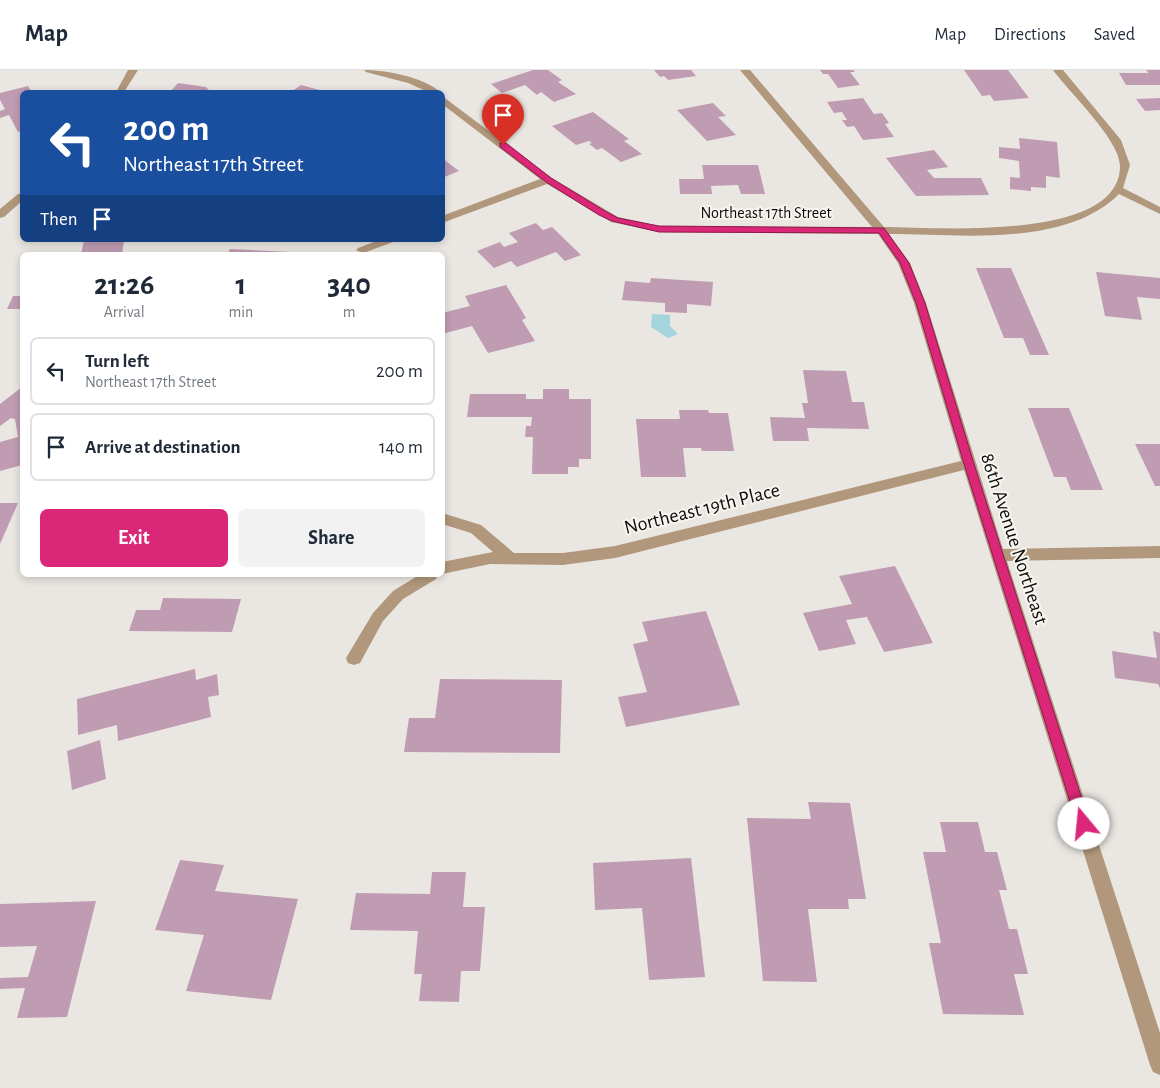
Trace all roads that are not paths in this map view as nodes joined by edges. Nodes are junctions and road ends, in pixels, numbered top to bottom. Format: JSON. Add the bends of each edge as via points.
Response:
{"nodes":[{"id":1,"x":133,"y":70,"type":"edge"},
{"id":2,"x":369,"y":70,"type":"edge"},
{"id":3,"x":745,"y":70,"type":"edge"},
{"id":4,"x":1058,"y":70,"type":"edge"},
{"id":5,"x":121,"y":90,"type":"edge"},
{"id":6,"x":430,"y":90,"type":"edge"},
{"id":7,"x":445,"y":101,"type":"edge"},
{"id":8,"x":548,"y":180,"type":"junction"},
{"id":9,"x":1117,"y":189,"type":"junction"},
{"id":10,"x":20,"y":198,"type":"edge"},
{"id":11,"x":1160,"y":211,"type":"edge"},
{"id":12,"x":0,"y":215,"type":"edge"},
{"id":13,"x":445,"y":219,"type":"edge"},
{"id":14,"x":881,"y":230,"type":"junction"},
{"id":15,"x":384,"y":242,"type":"edge"},
{"id":16,"x":362,"y":250,"type":"dead end"},
{"id":17,"x":969,"y":464,"type":"junction"},
{"id":18,"x":445,"y":519,"type":"edge"},
{"id":19,"x":1160,"y":552,"type":"edge"},
{"id":20,"x":999,"y":555,"type":"junction"},
{"id":21,"x":510,"y":558,"type":"junction"},
{"id":22,"x":445,"y":567,"type":"edge"},
{"id":23,"x":428,"y":577,"type":"edge"},
{"id":24,"x":354,"y":658,"type":"dead end"},
{"id":25,"x":1160,"y":1065,"type":"edge"}],
"edges":[{"from":1,"to":5,"type":"street"},
{"from":2,"to":6,"type":"street","via":[[411,81]]},
{"from":3,"to":14,"type":"street","name":"86th Avenue Northeast"},
{"from":4,"to":9,"type":"street","via":[[1118,146],[1125,165]]},
{"from":7,"to":8,"type":"street","name":"Northeast 17th Street"},
{"from":8,"to":13,"type":"street"},
{"from":8,"to":14,"type":"street","name":"Northeast 17th Street","via":[[615,220],[659,229]]},
{"from":9,"to":11,"type":"street"},
{"from":9,"to":14,"type":"street","name":"Northeast 17th Street","via":[[1101,204],[1043,228],[1013,232]]},
{"from":10,"to":12,"type":"street"},
{"from":14,"to":17,"type":"street","name":"86th Avenue Northeast","via":[[904,263],[920,303]]},
{"from":15,"to":16,"type":"street"},
{"from":17,"to":20,"type":"street","name":"86th Avenue Northeast"},
{"from":17,"to":21,"type":"street","name":"Northeast 19th Place","via":[[615,552],[562,559]]},
{"from":18,"to":21,"type":"street","via":[[476,529]]},
{"from":19,"to":20,"type":"street"},
{"from":20,"to":25,"type":"street","name":"86th Avenue Northeast"},
{"from":21,"to":22,"type":"street","name":"Northeast 19th Place","via":[[490,558]]},
{"from":23,"to":24,"type":"street","via":[[398,595],[384,610]]}]}
